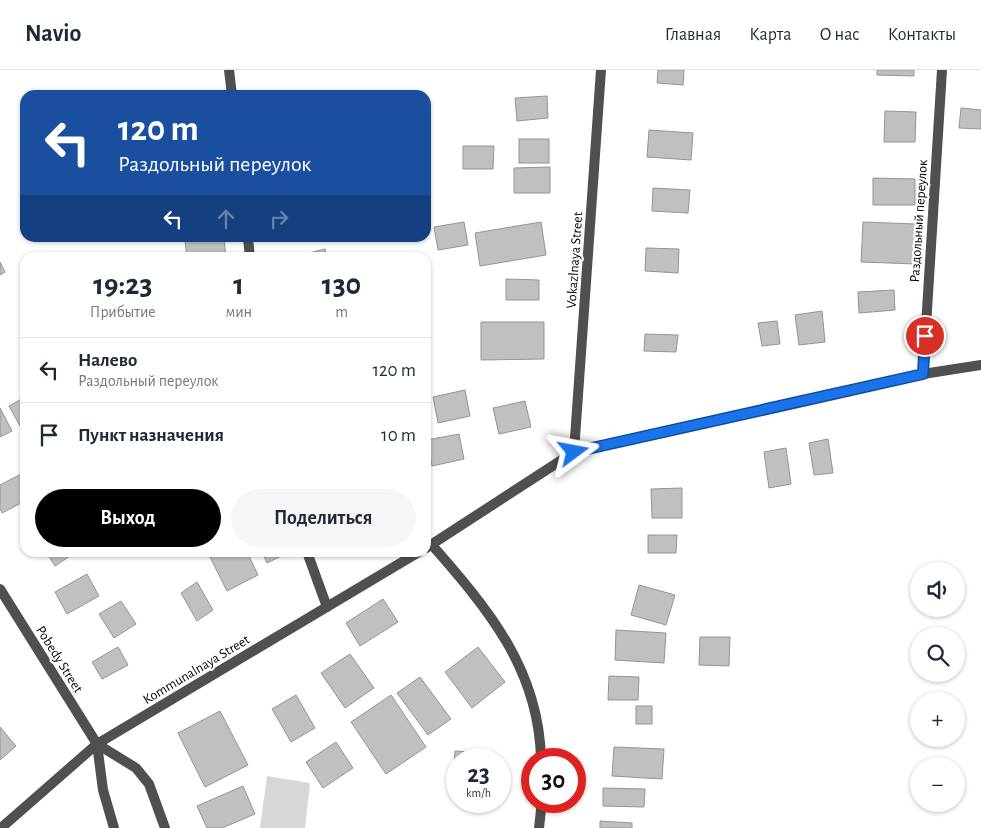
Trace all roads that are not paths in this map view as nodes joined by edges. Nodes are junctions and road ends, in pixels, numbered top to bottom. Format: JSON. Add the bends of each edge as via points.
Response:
{"nodes":[{"id":1,"x":229,"y":70,"type":"edge"},
{"id":2,"x":601,"y":70,"type":"edge"},
{"id":3,"x":942,"y":70,"type":"edge"},
{"id":4,"x":231,"y":90,"type":"edge"},
{"id":5,"x":981,"y":365,"type":"edge"},
{"id":6,"x":923,"y":374,"type":"junction"},
{"id":7,"x":574,"y":452,"type":"junction"},
{"id":8,"x":431,"y":546,"type":"edge"},
{"id":9,"x":431,"y":549,"type":"edge"},
{"id":10,"x":309,"y":557,"type":"edge"},
{"id":11,"x":411,"y":557,"type":"edge"},
{"id":12,"x":0,"y":589,"type":"edge"},
{"id":13,"x":327,"y":607,"type":"junction"},
{"id":14,"x":96,"y":744,"type":"junction"},
{"id":15,"x":541,"y":748,"type":"edge"},
{"id":16,"x":541,"y":813,"type":"edge"},
{"id":17,"x":1,"y":828,"type":"edge"},
{"id":18,"x":114,"y":828,"type":"edge"},
{"id":19,"x":165,"y":828,"type":"edge"},
{"id":20,"x":539,"y":828,"type":"edge"}],
"edges":[{"from":1,"to":4,"type":"street"},
{"from":2,"to":7,"type":"street","name":"Vokazlnaya Street"},
{"from":3,"to":6,"type":"street","name":"Раздольный переулок"},
{"from":5,"to":6,"type":"street"},
{"from":6,"to":7,"type":"street"},
{"from":7,"to":8,"type":"street"},
{"from":9,"to":15,"type":"street","via":[[479,599],[509,643],[530,693]]},
{"from":10,"to":13,"type":"street"},
{"from":11,"to":13,"type":"street","name":"Kommunalnaya Street"},
{"from":12,"to":14,"type":"street","name":"Pobedy Street"},
{"from":13,"to":14,"type":"street","name":"Kommunalnaya Street"},
{"from":14,"to":17,"type":"street","name":"Kommunalnaya Street"},
{"from":14,"to":18,"type":"street","name":"Pobedy Street","via":[[106,806]]},
{"from":14,"to":19,"type":"street","name":"Pobedy Street","via":[[136,768],[149,784]]},
{"from":16,"to":20,"type":"street"}]}
